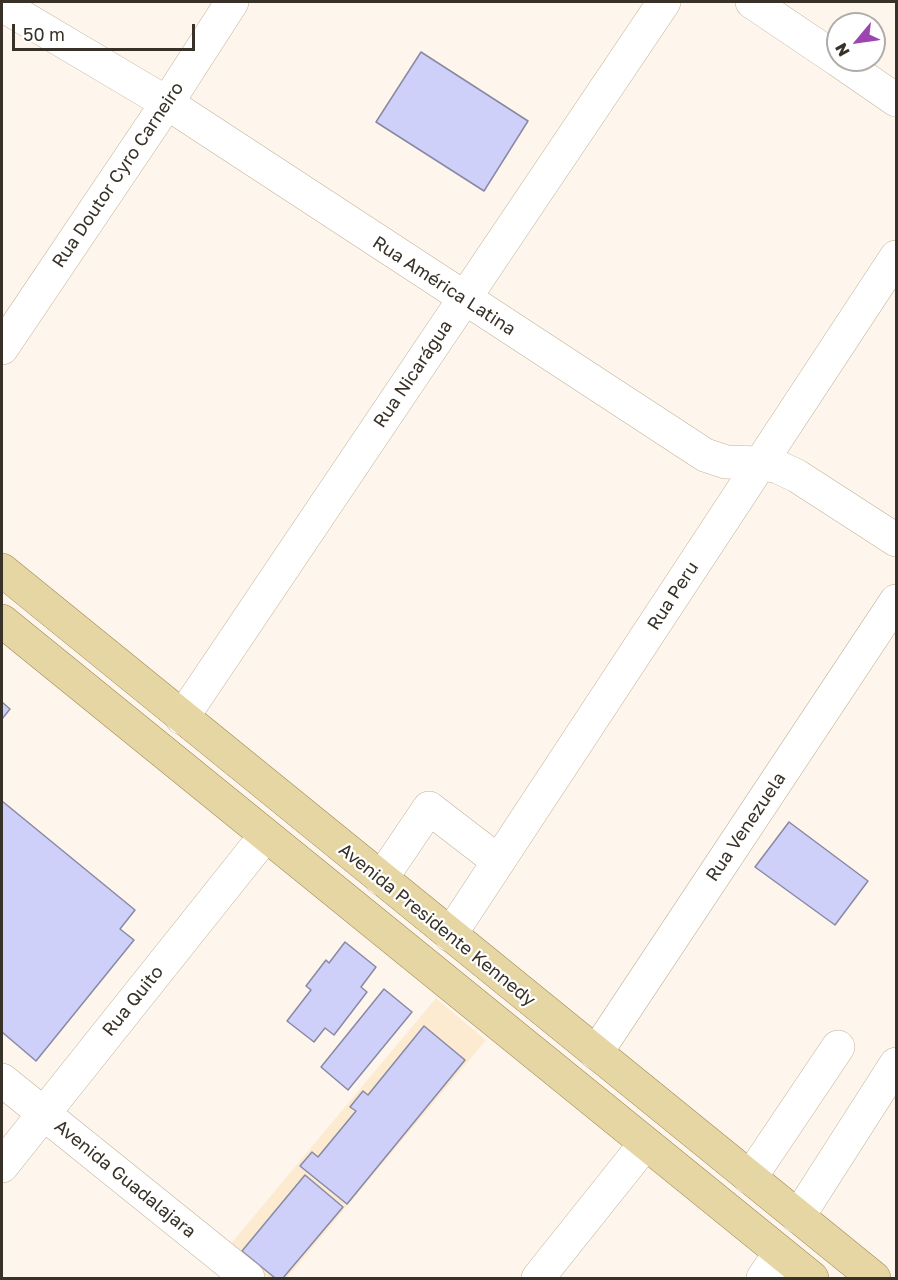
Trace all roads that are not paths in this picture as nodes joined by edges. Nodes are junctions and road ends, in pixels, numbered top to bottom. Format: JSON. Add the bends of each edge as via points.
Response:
{"nodes":[{"id":1,"x":232,"y":2,"type":"edge"},
{"id":2,"x":664,"y":2,"type":"edge"},
{"id":3,"x":752,"y":2,"type":"edge"},
{"id":4,"x":2,"y":5,"type":"edge"},
{"id":5,"x":826,"y":52,"type":"edge"},
{"id":6,"x":856,"y":72,"type":"edge"},
{"id":7,"x":897,"y":100,"type":"edge"},
{"id":8,"x":167,"y":103,"type":"junction"},
{"id":9,"x":897,"y":257,"type":"edge"},
{"id":10,"x":464,"y":298,"type":"junction"},
{"id":11,"x":2,"y":348,"type":"edge"},
{"id":12,"x":761,"y":463,"type":"junction"},
{"id":13,"x":897,"y":540,"type":"edge"},
{"id":14,"x":2,"y":570,"type":"edge"},
{"id":15,"x":897,"y":601,"type":"edge"},
{"id":16,"x":2,"y":621,"type":"edge"},
{"id":17,"x":182,"y":717,"type":"junction"},
{"id":18,"x":264,"y":836,"type":"junction"},
{"id":19,"x":498,"y":861,"type":"junction"},
{"id":20,"x":381,"y":879,"type":"junction"},
{"id":21,"x":450,"y":935,"type":"junction"},
{"id":22,"x":838,"y":1047,"type":"dead end"},
{"id":23,"x":596,"y":1053,"type":"junction"},
{"id":24,"x":897,"y":1064,"type":"edge"},
{"id":25,"x":2,"y":1080,"type":"edge"},
{"id":26,"x":43,"y":1113,"type":"junction"},
{"id":27,"x":645,"y":1144,"type":"junction"},
{"id":28,"x":2,"y":1166,"type":"edge"},
{"id":29,"x":750,"y":1178,"type":"junction"},
{"id":30,"x":798,"y":1217,"type":"junction"},
{"id":31,"x":772,"y":1266,"type":"edge"},
{"id":32,"x":248,"y":1278,"type":"edge"},
{"id":33,"x":538,"y":1278,"type":"edge"},
{"id":34,"x":812,"y":1278,"type":"edge"},
{"id":35,"x":874,"y":1278,"type":"edge"}],
"edges":[{"from":1,"to":8,"type":"street","name":"Rua Doutor Cyro Carneiro"},
{"from":2,"to":10,"type":"street","name":"Rua Nicarágua"},
{"from":3,"to":5,"type":"street"},
{"from":4,"to":8,"type":"street","name":"Rua América Latina"},
{"from":6,"to":7,"type":"street"},
{"from":8,"to":10,"type":"street","name":"Rua América Latina"},
{"from":8,"to":11,"type":"street","name":"Rua Doutor Cyro Carneiro"},
{"from":9,"to":12,"type":"street","name":"Rua Peru"},
{"from":10,"to":12,"type":"street","name":"Rua América Latina","via":[[705,455],[726,462]]},
{"from":10,"to":17,"type":"street","name":"Rua Nicarágua"},
{"from":12,"to":13,"type":"street","name":"Rua América Latina","via":[[797,476]]},
{"from":12,"to":19,"type":"street","name":"Rua Peru"},
{"from":14,"to":17,"type":"main road","name":"Avenida Presidente Kennedy"},
{"from":15,"to":23,"type":"street","name":"Rua Venezuela"},
{"from":16,"to":18,"type":"main road"},
{"from":17,"to":20,"type":"main road","name":"Avenida Presidente Kennedy"},
{"from":18,"to":26,"type":"street","name":"Rua Quito"},
{"from":18,"to":27,"type":"main road"},
{"from":19,"to":20,"type":"street","via":[[429,808]]},
{"from":19,"to":21,"type":"street","name":"Rua Peru"},
{"from":20,"to":21,"type":"main road","name":"Avenida Presidente Kennedy"},
{"from":21,"to":23,"type":"main road","name":"Avenida Presidente Kennedy"},
{"from":22,"to":29,"type":"street"},
{"from":23,"to":29,"type":"main road","name":"Avenida Presidente Kennedy"},
{"from":24,"to":30,"type":"street"},
{"from":25,"to":26,"type":"street","name":"Avenida Guadalajara"},
{"from":26,"to":28,"type":"street","name":"Rua Quito"},
{"from":26,"to":32,"type":"street","name":"Avenida Guadalajara"},
{"from":27,"to":31,"type":"main road"},
{"from":27,"to":33,"type":"street"},
{"from":29,"to":30,"type":"main road","name":"Avenida Presidente Kennedy"},
{"from":30,"to":35,"type":"main road","name":"Avenida Presidente Kennedy"},
{"from":31,"to":34,"type":"main road"}]}
